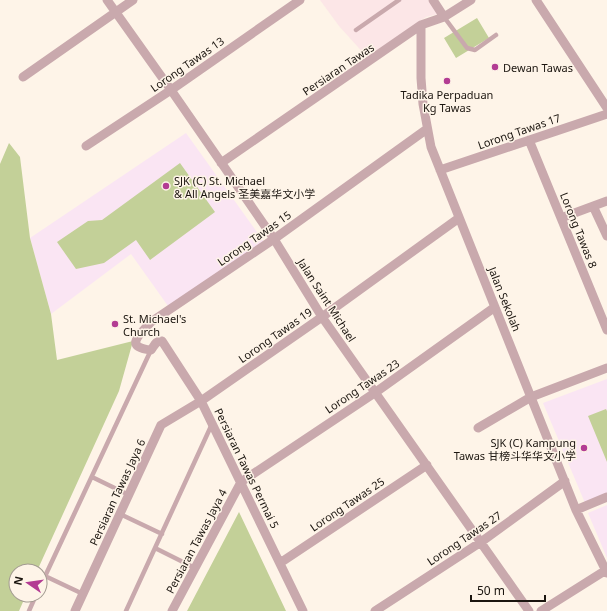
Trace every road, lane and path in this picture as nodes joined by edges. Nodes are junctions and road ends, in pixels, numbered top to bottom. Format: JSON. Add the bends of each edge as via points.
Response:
{"nodes":[{"id":1,"x":107,"y":0,"type":"edge"},
{"id":2,"x":133,"y":0,"type":"edge"},
{"id":3,"x":300,"y":0,"type":"edge"},
{"id":4,"x":399,"y":0,"type":"edge"},
{"id":5,"x":433,"y":0,"type":"edge"},
{"id":6,"x":471,"y":0,"type":"edge"},
{"id":7,"x":536,"y":0,"type":"edge"},
{"id":8,"x":116,"y":12,"type":"junction"},
{"id":9,"x":444,"y":17,"type":"junction"},
{"id":10,"x":422,"y":25,"type":"junction"},
{"id":11,"x":356,"y":30,"type":"dead end"},
{"id":12,"x":496,"y":35,"type":"dead end"},
{"id":13,"x":23,"y":77,"type":"dead end"},
{"id":14,"x":171,"y":90,"type":"junction"},
{"id":15,"x":607,"y":108,"type":"edge"},
{"id":16,"x":607,"y":114,"type":"edge"},
{"id":17,"x":427,"y":129,"type":"junction"},
{"id":18,"x":529,"y":140,"type":"junction"},
{"id":19,"x":86,"y":146,"type":"dead end"},
{"id":20,"x":221,"y":163,"type":"junction"},
{"id":21,"x":440,"y":170,"type":"junction"},
{"id":22,"x":607,"y":201,"type":"edge"},
{"id":23,"x":593,"y":206,"type":"junction"},
{"id":24,"x":459,"y":218,"type":"junction"},
{"id":25,"x":561,"y":218,"type":"junction"},
{"id":26,"x":607,"y":236,"type":"edge"},
{"id":27,"x":274,"y":239,"type":"junction"},
{"id":28,"x":495,"y":307,"type":"junction"},
{"id":29,"x":322,"y":317,"type":"junction"},
{"id":30,"x":607,"y":330,"type":"edge"},
{"id":31,"x":151,"y":350,"type":"junction"},
{"id":32,"x":607,"y":368,"type":"edge"},
{"id":33,"x":376,"y":392,"type":"junction"},
{"id":34,"x":531,"y":397,"type":"junction"},
{"id":35,"x":201,"y":400,"type":"junction"},
{"id":36,"x":212,"y":424,"type":"junction"},
{"id":37,"x":478,"y":428,"type":"dead end"},
{"id":38,"x":427,"y":465,"type":"junction"},
{"id":39,"x":92,"y":477,"type":"junction"},
{"id":40,"x":565,"y":481,"type":"junction"},
{"id":41,"x":241,"y":482,"type":"junction"},
{"id":42,"x":129,"y":495,"type":"junction"},
{"id":43,"x":607,"y":497,"type":"edge"},
{"id":44,"x":576,"y":510,"type":"junction"},
{"id":45,"x":120,"y":514,"type":"junction"},
{"id":46,"x":162,"y":534,"type":"junction"},
{"id":47,"x":481,"y":542,"type":"junction"},
{"id":48,"x":155,"y":548,"type":"junction"},
{"id":49,"x":280,"y":564,"type":"junction"},
{"id":50,"x":195,"y":568,"type":"junction"},
{"id":51,"x":48,"y":570,"type":"edge"},
{"id":52,"x":606,"y":571,"type":"edge"},
{"id":53,"x":48,"y":577,"type":"edge"},
{"id":54,"x":83,"y":594,"type":"junction"},
{"id":55,"x":75,"y":611,"type":"edge"},
{"id":56,"x":126,"y":611,"type":"edge"},
{"id":57,"x":172,"y":611,"type":"edge"},
{"id":58,"x":303,"y":611,"type":"edge"},
{"id":59,"x":375,"y":611,"type":"edge"},
{"id":60,"x":529,"y":611,"type":"edge"},
{"id":61,"x":541,"y":611,"type":"edge"}],
"edges":[{"from":1,"to":8,"type":"street","name":"Jalan Saint Michael"},
{"from":2,"to":8,"type":"street"},
{"from":3,"to":14,"type":"street","name":"Lorong Tawas 13"},
{"from":4,"to":11,"type":"lane"},
{"from":5,"to":9,"type":"street"},
{"from":6,"to":9,"type":"street","name":"Persiaran Tawas"},
{"from":7,"to":15,"type":"street"},
{"from":8,"to":13,"type":"street"},
{"from":8,"to":14,"type":"street","name":"Jalan Saint Michael"},
{"from":9,"to":10,"type":"street","name":"Persiaran Tawas"},
{"from":9,"to":12,"type":"lane","via":[[471,50],[475,50]]},
{"from":10,"to":17,"type":"street","name":"Jalan Sekolah","via":[[421,78]]},
{"from":10,"to":20,"type":"street","name":"Persiaran Tawas"},
{"from":14,"to":19,"type":"street","name":"Lorong Tawas 13"},
{"from":14,"to":20,"type":"street","name":"Jalan Saint Michael"},
{"from":16,"to":18,"type":"street","name":"Lorong Tawas 17"},
{"from":17,"to":21,"type":"street","name":"Jalan Sekolah"},
{"from":17,"to":27,"type":"street","name":"Lorong Tawas 15"},
{"from":18,"to":21,"type":"street","name":"Lorong Tawas 17"},
{"from":18,"to":25,"type":"street","name":"Lorong Tawas 8"},
{"from":20,"to":27,"type":"street","name":"Jalan Saint Michael"},
{"from":21,"to":24,"type":"street","name":"Jalan Sekolah"},
{"from":22,"to":23,"type":"street"},
{"from":23,"to":25,"type":"street"},
{"from":23,"to":26,"type":"street"},
{"from":24,"to":28,"type":"street","name":"Jalan Sekolah"},
{"from":24,"to":29,"type":"street","name":"Lorong Tawas 19"},
{"from":25,"to":30,"type":"street","name":"Lorong Tawas 8"},
{"from":27,"to":29,"type":"street","name":"Jalan Saint Michael"},
{"from":27,"to":31,"type":"street","name":"Lorong Tawas 15","via":[[151,322],[135,343],[140,349]]},
{"from":28,"to":33,"type":"street","name":"Lorong Tawas 23"},
{"from":28,"to":34,"type":"street","name":"Jalan Sekolah"},
{"from":29,"to":33,"type":"street","name":"Jalan Saint Michael"},
{"from":29,"to":35,"type":"street","name":"Lorong Tawas 19"},
{"from":31,"to":35,"type":"street","name":"Persiaran Tawas Permai 5","via":[[157,341],[162,341]]},
{"from":31,"to":39,"type":"lane"},
{"from":32,"to":34,"type":"street"},
{"from":33,"to":38,"type":"street","name":"Jalan Saint Michael"},
{"from":33,"to":41,"type":"street","name":"Lorong Tawas 23"},
{"from":34,"to":37,"type":"street"},
{"from":34,"to":40,"type":"street","name":"Jalan Sekolah"},
{"from":35,"to":36,"type":"street","name":"Persiaran Tawas Permai 5"},
{"from":35,"to":42,"type":"street","name":"Persiaran Tawas Jaya 6","via":[[161,426]]},
{"from":36,"to":41,"type":"street","name":"Persiaran Tawas Permai 5"},
{"from":36,"to":46,"type":"lane"},
{"from":38,"to":47,"type":"street","name":"Jalan Saint Michael"},
{"from":38,"to":49,"type":"street","name":"Lorong Tawas 25"},
{"from":39,"to":42,"type":"lane"},
{"from":39,"to":51,"type":"lane"},
{"from":40,"to":44,"type":"street","name":"Jalan Sekolah"},
{"from":40,"to":47,"type":"street","name":"Lorong Tawas 27"},
{"from":41,"to":49,"type":"street","name":"Persiaran Tawas Permai 5"},
{"from":41,"to":50,"type":"street","name":"Persiaran Tawas Jaya 4"},
{"from":42,"to":45,"type":"street","name":"Persiaran Tawas Jaya 6"},
{"from":43,"to":44,"type":"street"},
{"from":44,"to":52,"type":"street","name":"Jalan Sekolah"},
{"from":45,"to":46,"type":"lane"},
{"from":45,"to":54,"type":"street","name":"Persiaran Tawas Jaya 6"},
{"from":46,"to":48,"type":"lane"},
{"from":47,"to":59,"type":"street","name":"Lorong Tawas 27"},
{"from":47,"to":60,"type":"street","name":"Jalan Saint Michael"},
{"from":48,"to":50,"type":"lane"},
{"from":48,"to":56,"type":"lane"},
{"from":49,"to":58,"type":"street","name":"Persiaran Tawas Permai 5"},
{"from":50,"to":57,"type":"street","name":"Persiaran Tawas Jaya 4"},
{"from":52,"to":61,"type":"street"},
{"from":53,"to":54,"type":"lane"},
{"from":54,"to":55,"type":"street","name":"Persiaran Tawas Jaya 6"}]}
